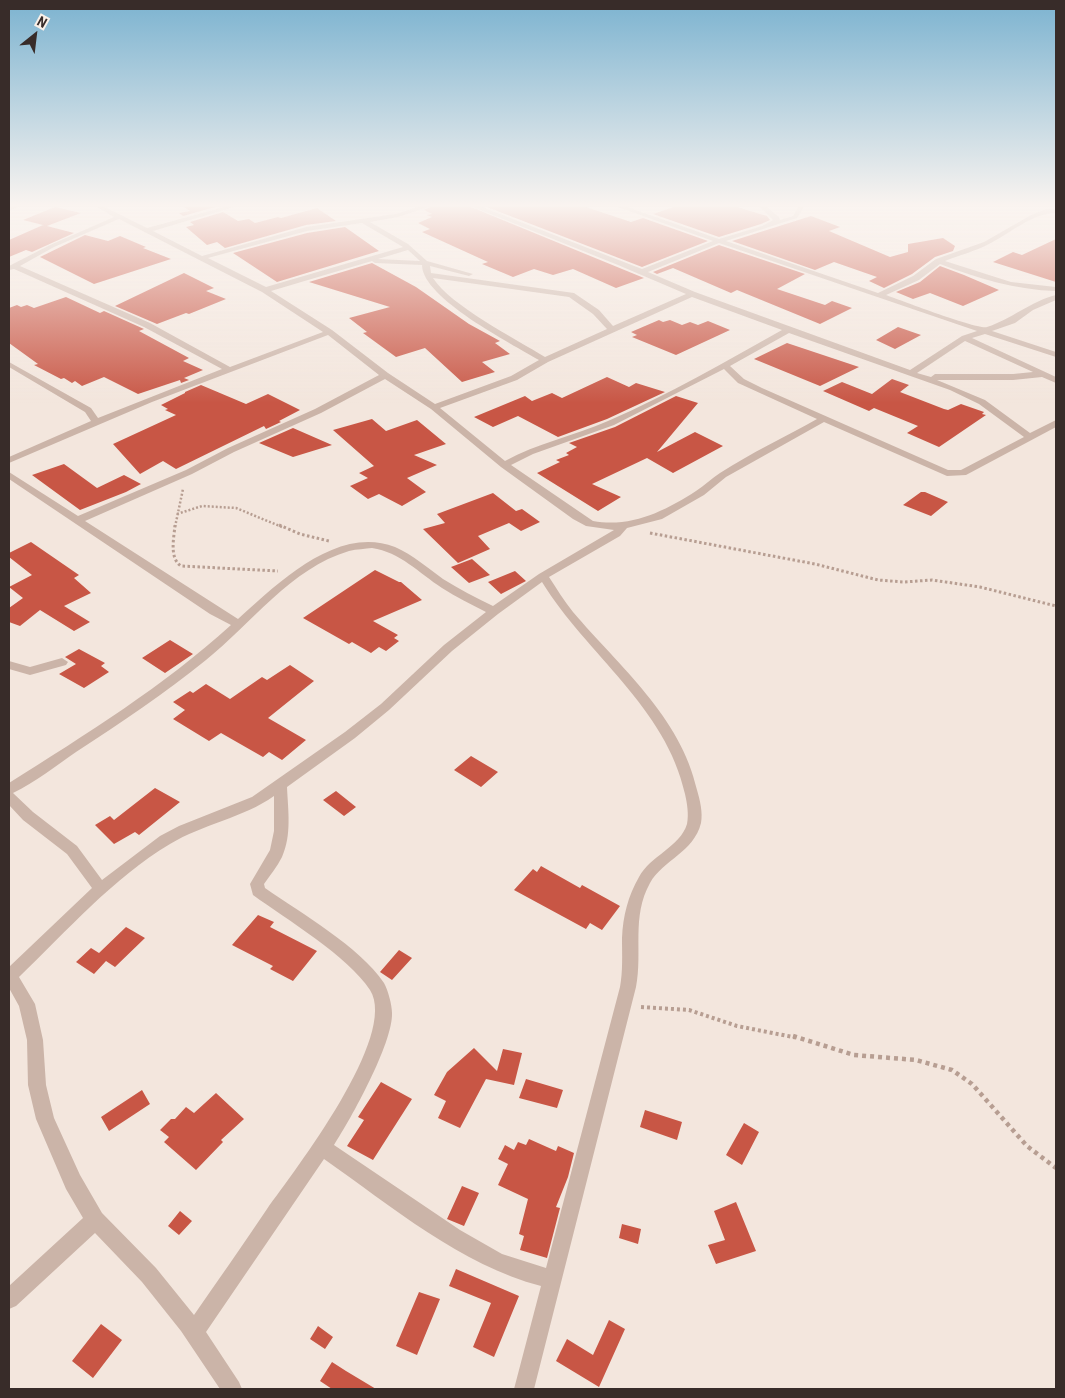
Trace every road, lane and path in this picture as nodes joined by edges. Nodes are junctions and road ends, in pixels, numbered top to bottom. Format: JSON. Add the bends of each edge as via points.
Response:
{"nodes":[{"id":1,"x":23,"y":272,"type":"edge"},
{"id":2,"x":229,"y":272,"type":"edge"},
{"id":3,"x":326,"y":272,"type":"edge"},
{"id":4,"x":459,"y":272,"type":"edge"},
{"id":5,"x":642,"y":272,"type":"edge"},
{"id":6,"x":809,"y":272,"type":"edge"},
{"id":7,"x":924,"y":272,"type":"edge"},
{"id":8,"x":973,"y":272,"type":"edge"},
{"id":9,"x":428,"y":275,"type":"joint"},
{"id":10,"x":502,"y":284,"type":"junction"},
{"id":11,"x":1056,"y":288,"type":"edge"},
{"id":12,"x":265,"y":290,"type":"junction"},
{"id":13,"x":692,"y":294,"type":"junction"},
{"id":14,"x":878,"y":296,"type":"junction"},
{"id":15,"x":1056,"y":296,"type":"edge"},
{"id":16,"x":611,"y":329,"type":"junction"},
{"id":17,"x":788,"y":330,"type":"junction"},
{"id":18,"x":981,"y":331,"type":"junction"},
{"id":19,"x":329,"y":332,"type":"junction"},
{"id":20,"x":965,"y":338,"type":"junction"},
{"id":21,"x":1056,"y":355,"type":"edge"},
{"id":22,"x":545,"y":360,"type":"junction"},
{"id":23,"x":9,"y":364,"type":"edge"},
{"id":24,"x":726,"y":367,"type":"junction"},
{"id":25,"x":230,"y":370,"type":"junction"},
{"id":26,"x":911,"y":373,"type":"junction"},
{"id":27,"x":1042,"y":374,"type":"junction"},
{"id":28,"x":385,"y":375,"type":"junction"},
{"id":29,"x":923,"y":377,"type":"junction"},
{"id":30,"x":1056,"y":380,"type":"edge"},
{"id":31,"x":434,"y":407,"type":"junction"},
{"id":32,"x":823,"y":419,"type":"junction"},
{"id":33,"x":96,"y":422,"type":"junction"},
{"id":34,"x":1056,"y":423,"type":"edge"},
{"id":35,"x":1030,"y":437,"type":"junction"},
{"id":36,"x":9,"y":460,"type":"edge"},
{"id":37,"x":504,"y":464,"type":"junction"},
{"id":38,"x":189,"y":472,"type":"junction"},
{"id":39,"x":9,"y":475,"type":"edge"},
{"id":40,"x":177,"y":514,"type":"junction"},
{"id":41,"x":78,"y":520,"type":"junction"},
{"id":42,"x":623,"y":526,"type":"junction"},
{"id":43,"x":357,"y":545,"type":"junction"},
{"id":44,"x":303,"y":570,"type":"junction"},
{"id":45,"x":543,"y":576,"type":"junction"},
{"id":46,"x":1056,"y":606,"type":"edge"},
{"id":47,"x":494,"y":611,"type":"junction"},
{"id":48,"x":239,"y":625,"type":"junction"},
{"id":49,"x":62,"y":662,"type":"dead end"},
{"id":50,"x":9,"y":665,"type":"edge"},
{"id":51,"x":280,"y":785,"type":"junction"},
{"id":52,"x":9,"y":789,"type":"edge"},
{"id":53,"x":9,"y":797,"type":"edge"},
{"id":54,"x":101,"y":889,"type":"junction"},
{"id":55,"x":9,"y":976,"type":"edge"},
{"id":56,"x":623,"y":1008,"type":"junction"},
{"id":57,"x":322,"y":1147,"type":"junction"},
{"id":58,"x":1056,"y":1168,"type":"edge"},
{"id":59,"x":95,"y":1220,"type":"junction"},
{"id":60,"x":553,"y":1280,"type":"junction"},
{"id":61,"x":9,"y":1299,"type":"edge"},
{"id":62,"x":194,"y":1332,"type":"junction"},
{"id":63,"x":232,"y":1389,"type":"edge"},
{"id":64,"x":524,"y":1389,"type":"edge"}],
"edges":[{"from":1,"to":25,"type":"street","via":[[147,326]]},
{"from":2,"to":12,"type":"street"},
{"from":3,"to":12,"type":"street"},
{"from":4,"to":10,"type":"street"},
{"from":5,"to":13,"type":"street"},
{"from":6,"to":14,"type":"street"},
{"from":7,"to":14,"type":"street"},
{"from":8,"to":11,"type":"street","via":[[1026,288]]},
{"from":9,"to":10,"type":"street"},
{"from":9,"to":22,"type":"street","via":[[436,288],[448,297]]},
{"from":10,"to":16,"type":"street","via":[[571,296],[596,312]]},
{"from":12,"to":19,"type":"street"},
{"from":13,"to":16,"type":"street"},
{"from":13,"to":17,"type":"street"},
{"from":14,"to":18,"type":"street"},
{"from":15,"to":18,"type":"street","via":[[1012,321]]},
{"from":16,"to":22,"type":"street"},
{"from":17,"to":24,"type":"street"},
{"from":17,"to":26,"type":"street"},
{"from":18,"to":20,"type":"street"},
{"from":18,"to":21,"type":"street"},
{"from":19,"to":25,"type":"street"},
{"from":19,"to":28,"type":"street"},
{"from":20,"to":26,"type":"street"},
{"from":20,"to":27,"type":"street"},
{"from":22,"to":31,"type":"street","via":[[507,381]]},
{"from":23,"to":33,"type":"street","via":[[88,410]]},
{"from":24,"to":32,"type":"street","via":[[741,381]]},
{"from":24,"to":37,"type":"street","via":[[608,424],[537,448]]},
{"from":25,"to":33,"type":"street"},
{"from":26,"to":29,"type":"street"},
{"from":27,"to":29,"type":"street","via":[[984,378]]},
{"from":27,"to":30,"type":"street"},
{"from":28,"to":31,"type":"street"},
{"from":28,"to":38,"type":"street","via":[[318,411]]},
{"from":29,"to":35,"type":"street","via":[[982,402]]},
{"from":31,"to":37,"type":"street"},
{"from":32,"to":35,"type":"street","via":[[935,469],[957,474]]},
{"from":32,"to":42,"type":"street","via":[[723,475],[700,493],[658,517]]},
{"from":33,"to":36,"type":"street"},
{"from":34,"to":35,"type":"street"},
{"from":37,"to":42,"type":"street","via":[[590,524]]},
{"from":38,"to":40,"type":"path"},
{"from":38,"to":41,"type":"street"},
{"from":39,"to":41,"type":"street"},
{"from":40,"to":43,"type":"path","via":[[202,506],[224,506],[310,537]]},
{"from":40,"to":44,"type":"path","via":[[173,547],[174,559],[181,567]]},
{"from":41,"to":48,"type":"street"},
{"from":42,"to":45,"type":"street","via":[[616,534]]},
{"from":42,"to":46,"type":"path","via":[[888,582],[932,580],[980,587]]},
{"from":43,"to":44,"type":"street","via":[[332,553]]},
{"from":43,"to":47,"type":"street","via":[[373,544],[397,552],[448,587]]},
{"from":44,"to":48,"type":"street"},
{"from":45,"to":47,"type":"street"},
{"from":45,"to":56,"type":"street","via":[[569,615],[659,719],[684,763],[692,794],[693,827],[683,842],[646,877],[633,905],[629,921],[630,977]]},
{"from":47,"to":51,"type":"street","via":[[350,735]]},
{"from":48,"to":52,"type":"street","via":[[182,672]]},
{"from":49,"to":50,"type":"street","via":[[30,671]]},
{"from":51,"to":54,"type":"street","via":[[257,801],[165,840]]},
{"from":51,"to":57,"type":"street","via":[[279,841],[274,858],[256,884],[258,891],[339,948],[359,967],[378,988],[384,1014],[361,1081]]},
{"from":53,"to":54,"type":"street","via":[[72,850]]},
{"from":54,"to":55,"type":"street"},
{"from":55,"to":59,"type":"street","via":[[27,1004],[35,1040],[37,1085],[45,1119],[73,1182]]},
{"from":56,"to":58,"type":"path","via":[[662,1006],[684,1009],[732,1025],[782,1033],[837,1051],[916,1060],[952,1070],[995,1107],[1039,1157]]},
{"from":56,"to":60,"type":"street"},
{"from":57,"to":60,"type":"street","via":[[453,1237],[497,1262]]},
{"from":57,"to":62,"type":"street"},
{"from":59,"to":61,"type":"street"},
{"from":59,"to":62,"type":"street","via":[[149,1275]]},
{"from":60,"to":64,"type":"street"},
{"from":62,"to":63,"type":"street"}]}
